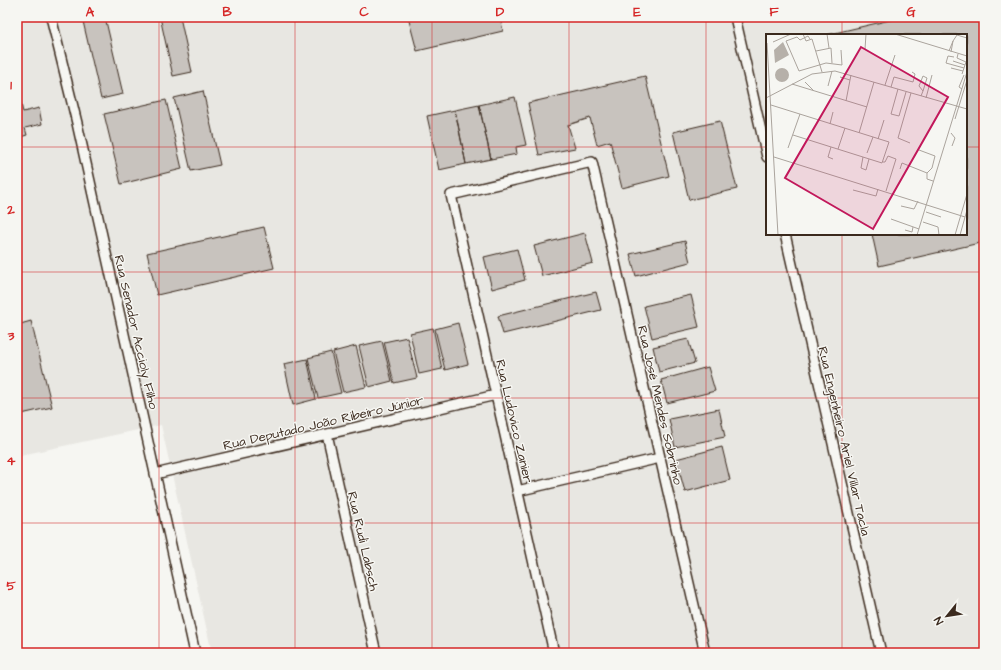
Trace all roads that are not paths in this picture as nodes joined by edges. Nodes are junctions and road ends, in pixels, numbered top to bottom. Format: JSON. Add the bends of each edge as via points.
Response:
{"nodes":[{"id":1,"x":51,"y":17,"type":"edge"},
{"id":2,"x":735,"y":17,"type":"edge"},
{"id":3,"x":766,"y":153,"type":"edge"},
{"id":4,"x":451,"y":195,"type":"joint"},
{"id":5,"x":785,"y":235,"type":"edge"},
{"id":6,"x":496,"y":395,"type":"junction"},
{"id":7,"x":327,"y":434,"type":"junction"},
{"id":8,"x":660,"y":458,"type":"junction"},
{"id":9,"x":155,"y":474,"type":"junction"},
{"id":10,"x":517,"y":491,"type":"junction"},
{"id":11,"x":195,"y":653,"type":"edge"},
{"id":12,"x":376,"y":653,"type":"edge"},
{"id":13,"x":554,"y":653,"type":"edge"},
{"id":14,"x":705,"y":653,"type":"edge"},
{"id":15,"x":881,"y":653,"type":"edge"}],
"edges":[{"from":1,"to":9,"type":"street","name":"Rua Senador Accioly Filho"},
{"from":2,"to":3,"type":"street"},
{"from":4,"to":6,"type":"street","name":"Rua Ludovico Zanier"},
{"from":4,"to":8,"type":"street","name":"Rua José Mendes Sobrinho","via":[[592,162]]},
{"from":5,"to":15,"type":"street","name":"Rua Engenheiro Ariel Villar Tacla"},
{"from":6,"to":7,"type":"street","name":"Rua Deputado João Ribeiro Júnior"},
{"from":6,"to":10,"type":"street","name":"Rua Ludovico Zanier"},
{"from":7,"to":9,"type":"street","name":"Rua Deputado João Ribeiro Júnior"},
{"from":7,"to":12,"type":"street","name":"Rua Rudi Labsch"},
{"from":8,"to":10,"type":"street"},
{"from":8,"to":14,"type":"street","name":"Rua José Mendes Sobrinho"},
{"from":9,"to":11,"type":"street","name":"Rua Senador Accioly Filho"},
{"from":10,"to":13,"type":"street","name":"Rua Ludovico Zanier"}]}
